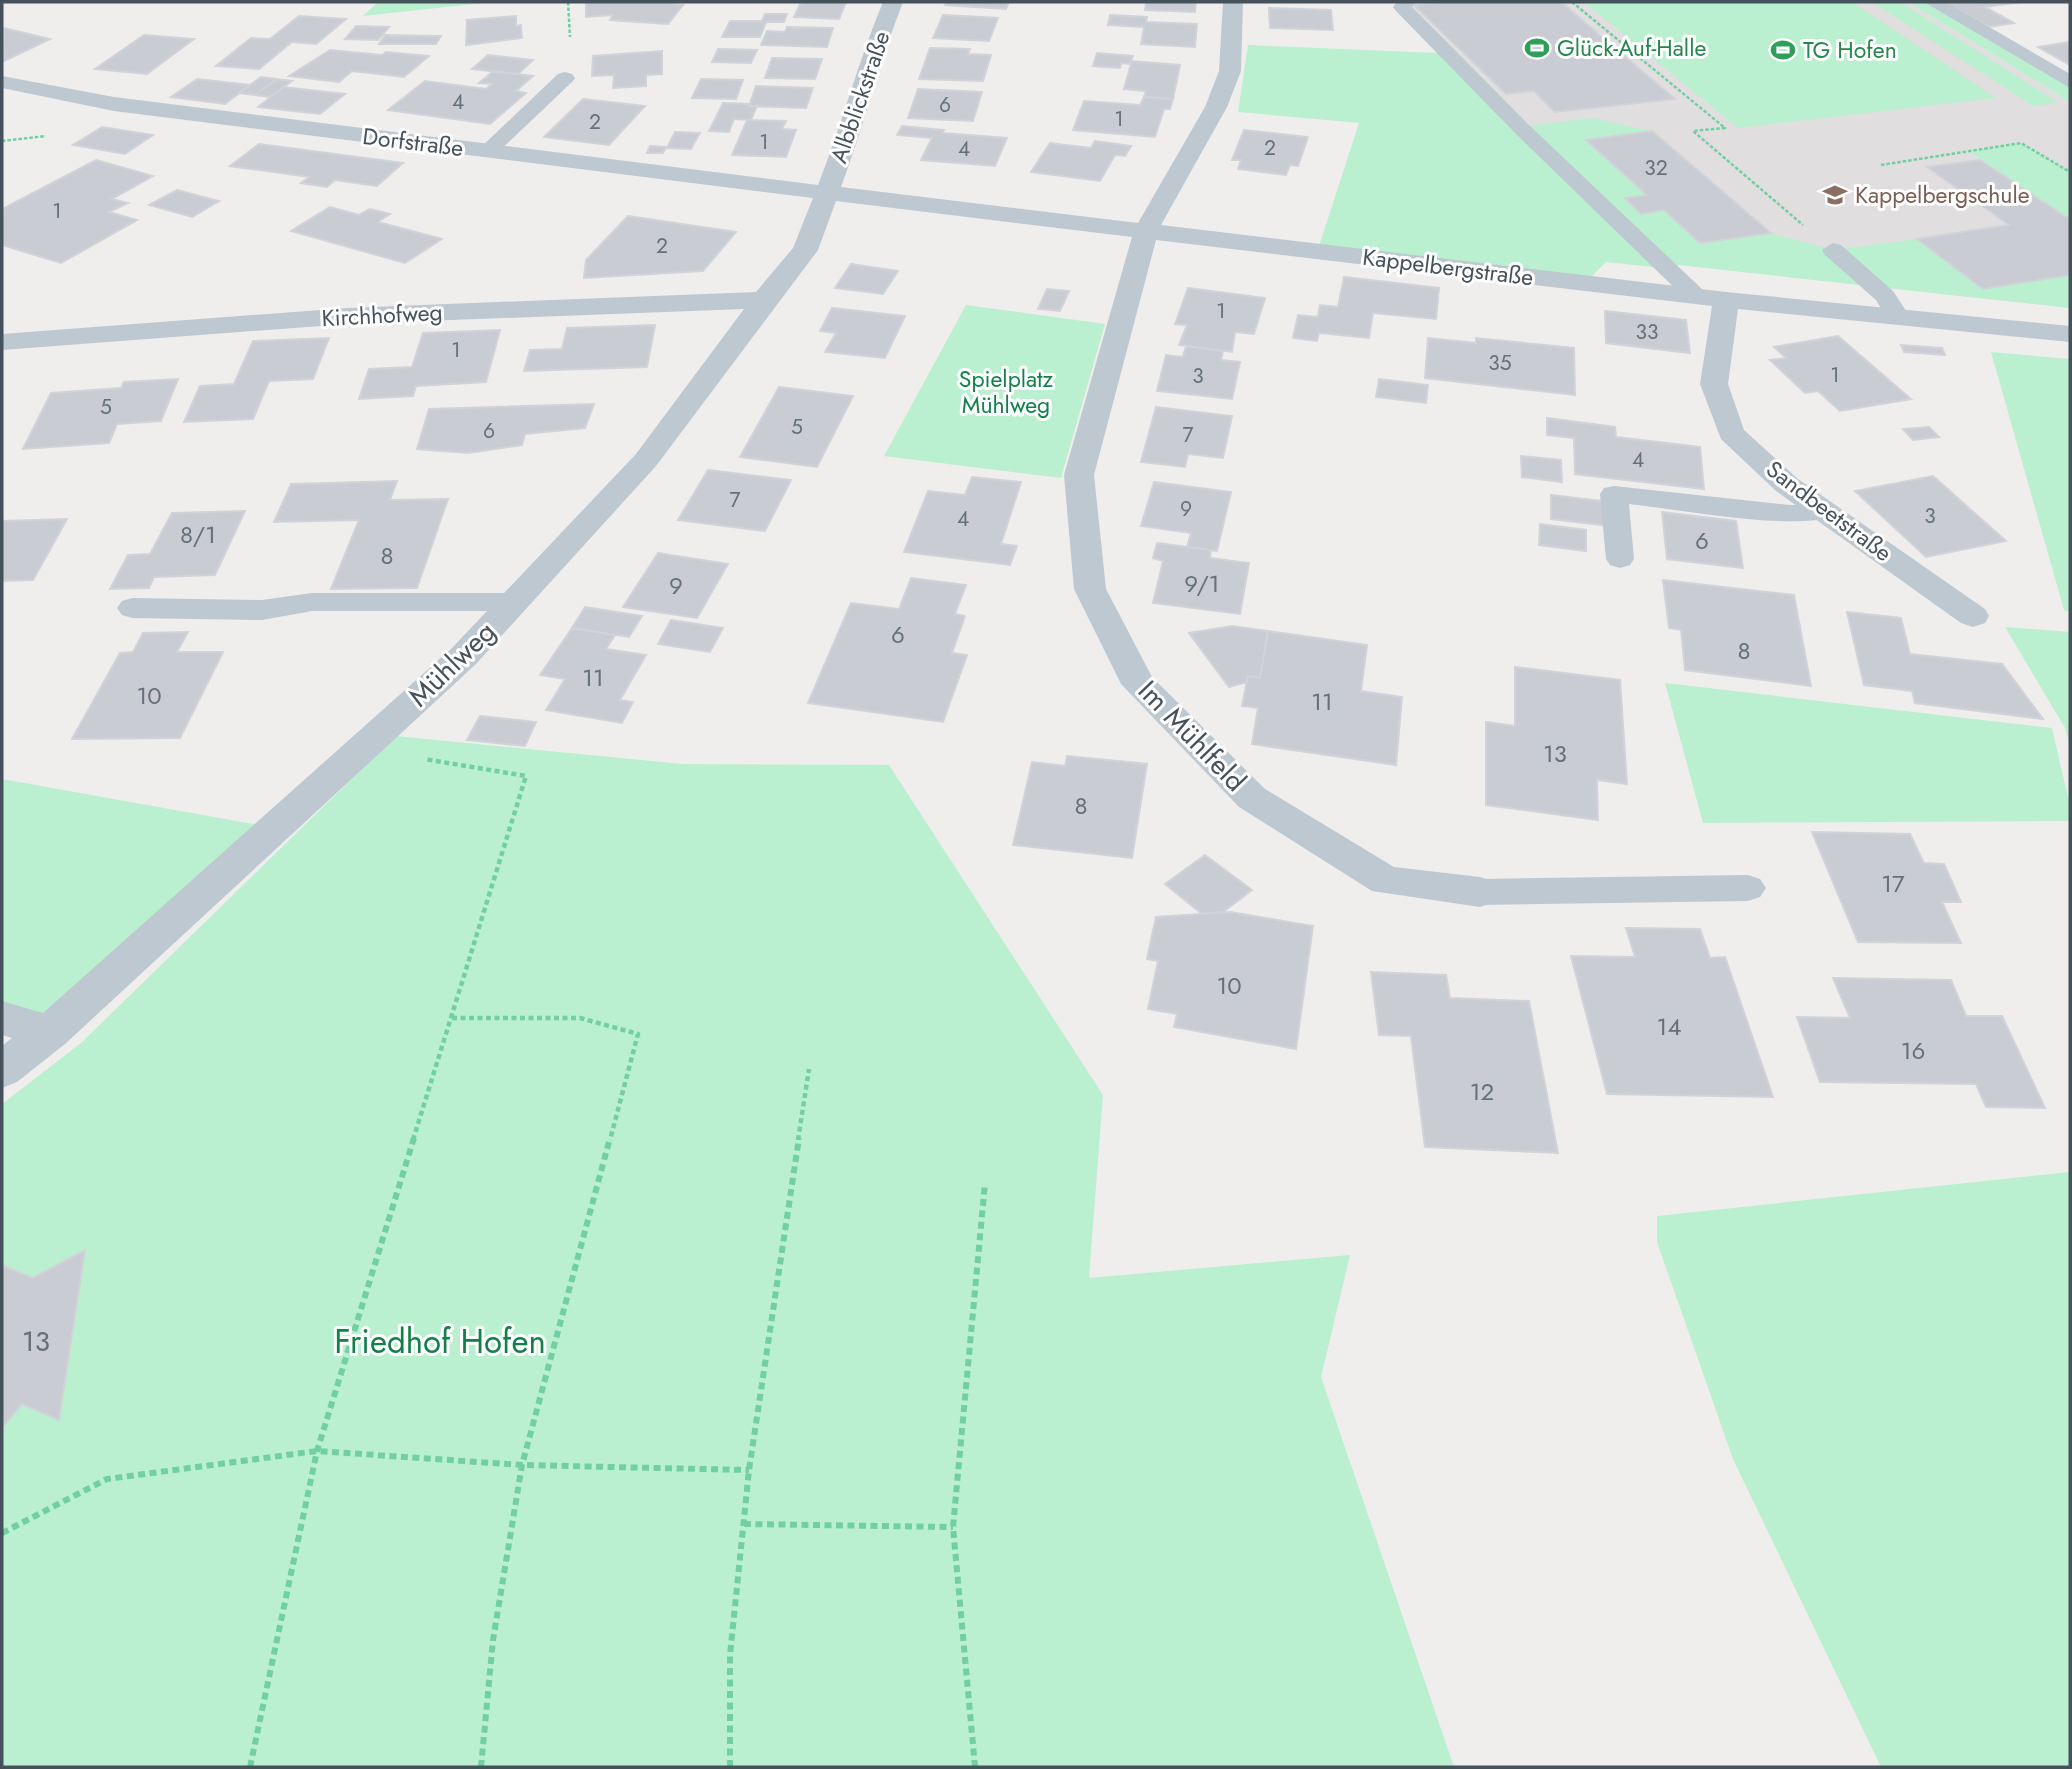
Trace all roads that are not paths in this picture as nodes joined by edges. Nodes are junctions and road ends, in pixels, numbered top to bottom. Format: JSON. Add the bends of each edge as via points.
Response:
{"nodes":[{"id":1,"x":893,"y":2,"type":"edge"},
{"id":2,"x":1233,"y":2,"type":"edge"},
{"id":3,"x":1406,"y":2,"type":"edge"},
{"id":4,"x":1933,"y":2,"type":"edge"},
{"id":5,"x":565,"y":78,"type":"dead end"},
{"id":6,"x":2,"y":82,"type":"edge"},
{"id":7,"x":2070,"y":82,"type":"edge"},
{"id":8,"x":487,"y":152,"type":"junction"},
{"id":9,"x":827,"y":192,"type":"junction"},
{"id":10,"x":1146,"y":230,"type":"junction"},
{"id":11,"x":1833,"y":250,"type":"road end"},
{"id":12,"x":1696,"y":296,"type":"junction"},
{"id":13,"x":764,"y":300,"type":"junction"},
{"id":14,"x":1726,"y":300,"type":"junction"},
{"id":15,"x":1898,"y":317,"type":"junction"},
{"id":16,"x":2070,"y":334,"type":"edge"},
{"id":17,"x":2,"y":342,"type":"edge"},
{"id":18,"x":1825,"y":511,"type":"junction"},
{"id":19,"x":1620,"y":559,"type":"dead end"},
{"id":20,"x":514,"y":601,"type":"junction"},
{"id":21,"x":132,"y":608,"type":"dead end"},
{"id":22,"x":1973,"y":615,"type":"dead end"},
{"id":23,"x":1748,"y":888,"type":"dead end"},
{"id":24,"x":1480,"y":892,"type":"joint"},
{"id":25,"x":2,"y":1018,"type":"edge"},
{"id":26,"x":50,"y":1032,"type":"junction"},
{"id":27,"x":2,"y":1070,"type":"edge"}],
"edges":[{"from":1,"to":9,"type":"street","name":"Albblickstraße"},
{"from":2,"to":10,"type":"street","name":"Im Mühlfeld","via":[[1230,71],[1216,107]]},
{"from":3,"to":12,"type":"lane","via":[[1402,7],[1430,36]]},
{"from":4,"to":7,"type":"lane"},
{"from":5,"to":8,"type":"lane"},
{"from":6,"to":8,"type":"street","name":"Dorfstraße","via":[[114,104]]},
{"from":8,"to":9,"type":"street","name":"Dorfstraße"},
{"from":9,"to":10,"type":"street","name":"Kappelbergstraße"},
{"from":9,"to":13,"type":"street","name":"Mühlweg","via":[[805,250]]},
{"from":10,"to":12,"type":"street","name":"Kappelbergstraße"},
{"from":10,"to":24,"type":"street","name":"Im Mühlfeld","via":[[1079,475],[1090,589],[1138,684],[1252,798],[1386,881]]},
{"from":11,"to":15,"type":"lane","via":[[1885,296]]},
{"from":12,"to":14,"type":"street","name":"Kappelbergstraße"},
{"from":13,"to":17,"type":"street","name":"Kirchhofweg","via":[[347,316]]},
{"from":13,"to":20,"type":"street","name":"Mühlweg","via":[[646,460]]},
{"from":14,"to":15,"type":"street","name":"Kappelbergstraße"},
{"from":14,"to":18,"type":"street","name":"Sandbeetstraße","via":[[1714,384],[1731,433],[1787,485]]},
{"from":15,"to":16,"type":"street","name":"Kappelbergstraße"},
{"from":18,"to":19,"type":"lane","via":[[1790,513],[1614,494]]},
{"from":18,"to":22,"type":"street","name":"Sandbeetstraße"},
{"from":20,"to":21,"type":"lane","via":[[312,602],[262,610]]},
{"from":20,"to":26,"type":"street","name":"Mühlweg","via":[[464,656]]},
{"from":23,"to":24,"type":"lane"},
{"from":25,"to":26,"type":"street"},
{"from":26,"to":27,"type":"street","name":"Mühlweg"}]}
